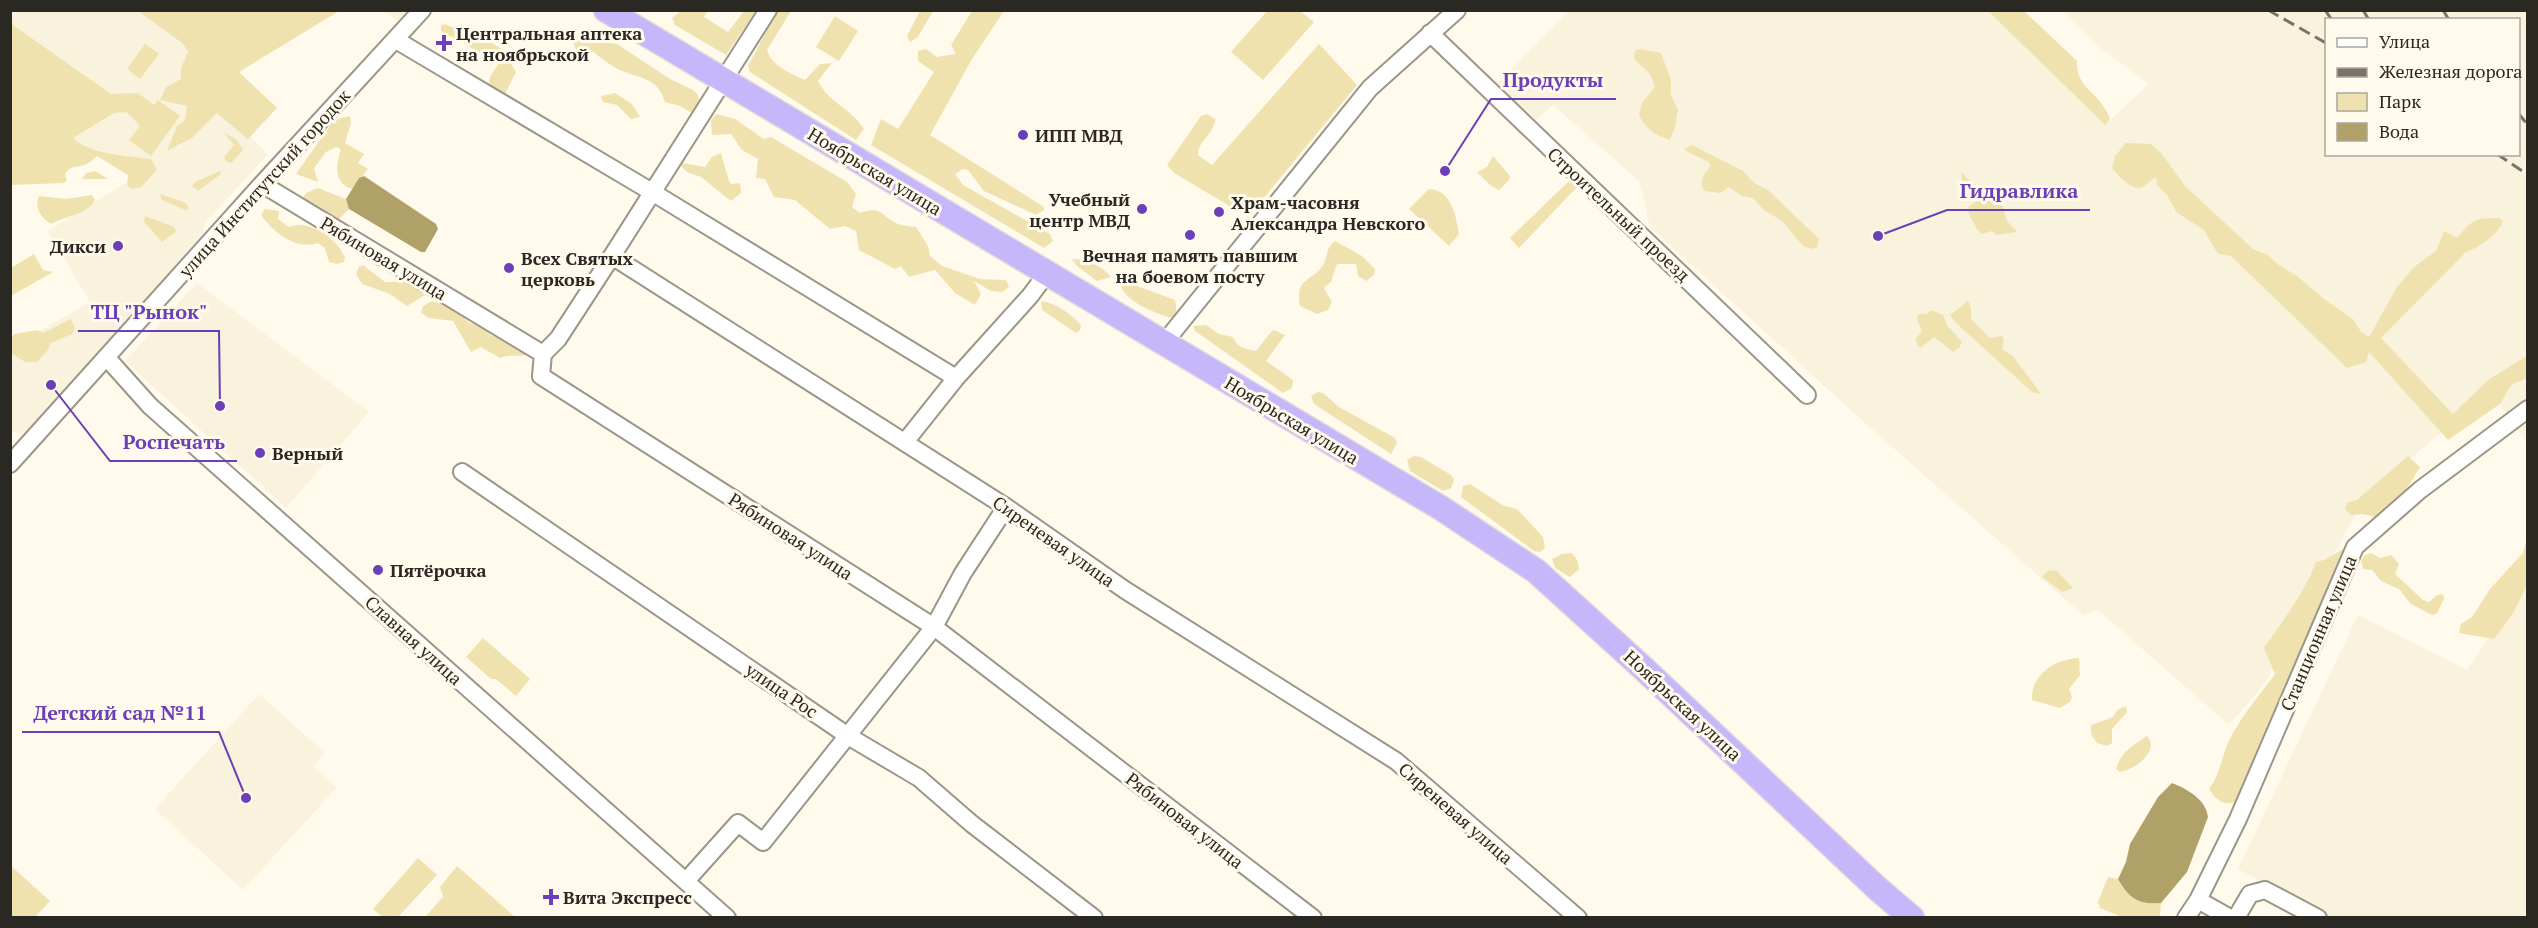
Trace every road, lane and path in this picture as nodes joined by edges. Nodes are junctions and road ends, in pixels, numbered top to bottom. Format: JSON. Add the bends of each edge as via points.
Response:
{"nodes":[{"id":1,"x":422,"y":10,"type":"edge"},
{"id":2,"x":606,"y":10,"type":"edge"},
{"id":3,"x":768,"y":10,"type":"edge"},
{"id":4,"x":1457,"y":10,"type":"edge"},
{"id":5,"x":1430,"y":33,"type":"junction"},
{"id":6,"x":396,"y":40,"type":"junction"},
{"id":7,"x":723,"y":81,"type":"junction"},
{"id":8,"x":262,"y":184,"type":"junction"},
{"id":9,"x":652,"y":192,"type":"junction"},
{"id":10,"x":612,"y":256,"type":"junction"},
{"id":11,"x":1048,"y":272,"type":"junction"},
{"id":12,"x":1164,"y":344,"type":"junction"},
{"id":13,"x":543,"y":354,"type":"junction"},
{"id":14,"x":107,"y":357,"type":"junction"},
{"id":15,"x":956,"y":378,"type":"junction"},
{"id":16,"x":1807,"y":395,"type":"dead end"},
{"id":17,"x":2528,"y":409,"type":"edge"},
{"id":18,"x":905,"y":442,"type":"junction"},
{"id":19,"x":10,"y":464,"type":"edge"},
{"id":20,"x":462,"y":472,"type":"dead end"},
{"id":21,"x":1006,"y":507,"type":"junction"},
{"id":22,"x":934,"y":627,"type":"junction"},
{"id":23,"x":848,"y":736,"type":"junction"},
{"id":24,"x":686,"y":881,"type":"junction"},
{"id":25,"x":2198,"y":900,"type":"junction"},
{"id":26,"x":727,"y":918,"type":"edge"},
{"id":27,"x":1094,"y":918,"type":"edge"},
{"id":28,"x":1313,"y":918,"type":"edge"},
{"id":29,"x":1578,"y":918,"type":"edge"},
{"id":30,"x":1912,"y":918,"type":"edge"},
{"id":31,"x":2186,"y":918,"type":"edge"},
{"id":32,"x":2230,"y":918,"type":"edge"},
{"id":33,"x":2236,"y":918,"type":"edge"},
{"id":34,"x":2318,"y":918,"type":"edge"}],
"edges":[{"from":1,"to":6,"type":"street","name":"улица Институтский городок"},
{"from":2,"to":7,"type":"highway","name":"Ноябрьская улица"},
{"from":3,"to":7,"type":"street"},
{"from":4,"to":5,"type":"street"},
{"from":5,"to":12,"type":"street","via":[[1370,88]]},
{"from":5,"to":16,"type":"street","name":"Строительный проезд"},
{"from":6,"to":8,"type":"street","name":"улица Институтский городок"},
{"from":6,"to":9,"type":"street"},
{"from":7,"to":9,"type":"street"},
{"from":7,"to":11,"type":"highway","name":"Ноябрьская улица"},
{"from":8,"to":13,"type":"street","name":"Рябиновая улица"},
{"from":8,"to":14,"type":"street","name":"улица Институтский городок"},
{"from":9,"to":10,"type":"street"},
{"from":9,"to":15,"type":"street"},
{"from":10,"to":13,"type":"street","via":[[558,339]]},
{"from":10,"to":18,"type":"street","name":"Сиреневая улица"},
{"from":11,"to":12,"type":"highway","name":"Ноябрьская улица"},
{"from":11,"to":15,"type":"street"},
{"from":12,"to":30,"type":"highway","name":"Ноябрьская улица","via":[[1441,508],[1536,571]]},
{"from":13,"to":22,"type":"street","name":"Рябиновая улица","via":[[541,376]]},
{"from":14,"to":19,"type":"street","name":"улица Институтский городок"},
{"from":14,"to":24,"type":"street","name":"Славная улица","via":[[150,406]]},
{"from":15,"to":18,"type":"street"},
{"from":17,"to":25,"type":"street","name":"Станционная улица","via":[[2420,490],[2355,547],[2238,819]]},
{"from":18,"to":21,"type":"street","name":"Сиреневая улица"},
{"from":20,"to":23,"type":"street","name":"улица Рос"},
{"from":21,"to":22,"type":"street","via":[[968,564]]},
{"from":21,"to":29,"type":"street","name":"Сиреневая улица","via":[[1125,590],[1396,761]]},
{"from":22,"to":23,"type":"street"},
{"from":22,"to":28,"type":"street","name":"Рябиновая улица"},
{"from":23,"to":24,"type":"street","via":[[763,842],[738,823]]},
{"from":23,"to":27,"type":"street","name":"улица Рос","via":[[919,778]]},
{"from":24,"to":26,"type":"street","name":"Славная улица"},
{"from":25,"to":31,"type":"street","name":"Станционная улица"},
{"from":25,"to":32,"type":"street"},
{"from":33,"to":34,"type":"street","via":[[2250,894],[2265,890]]}]}
